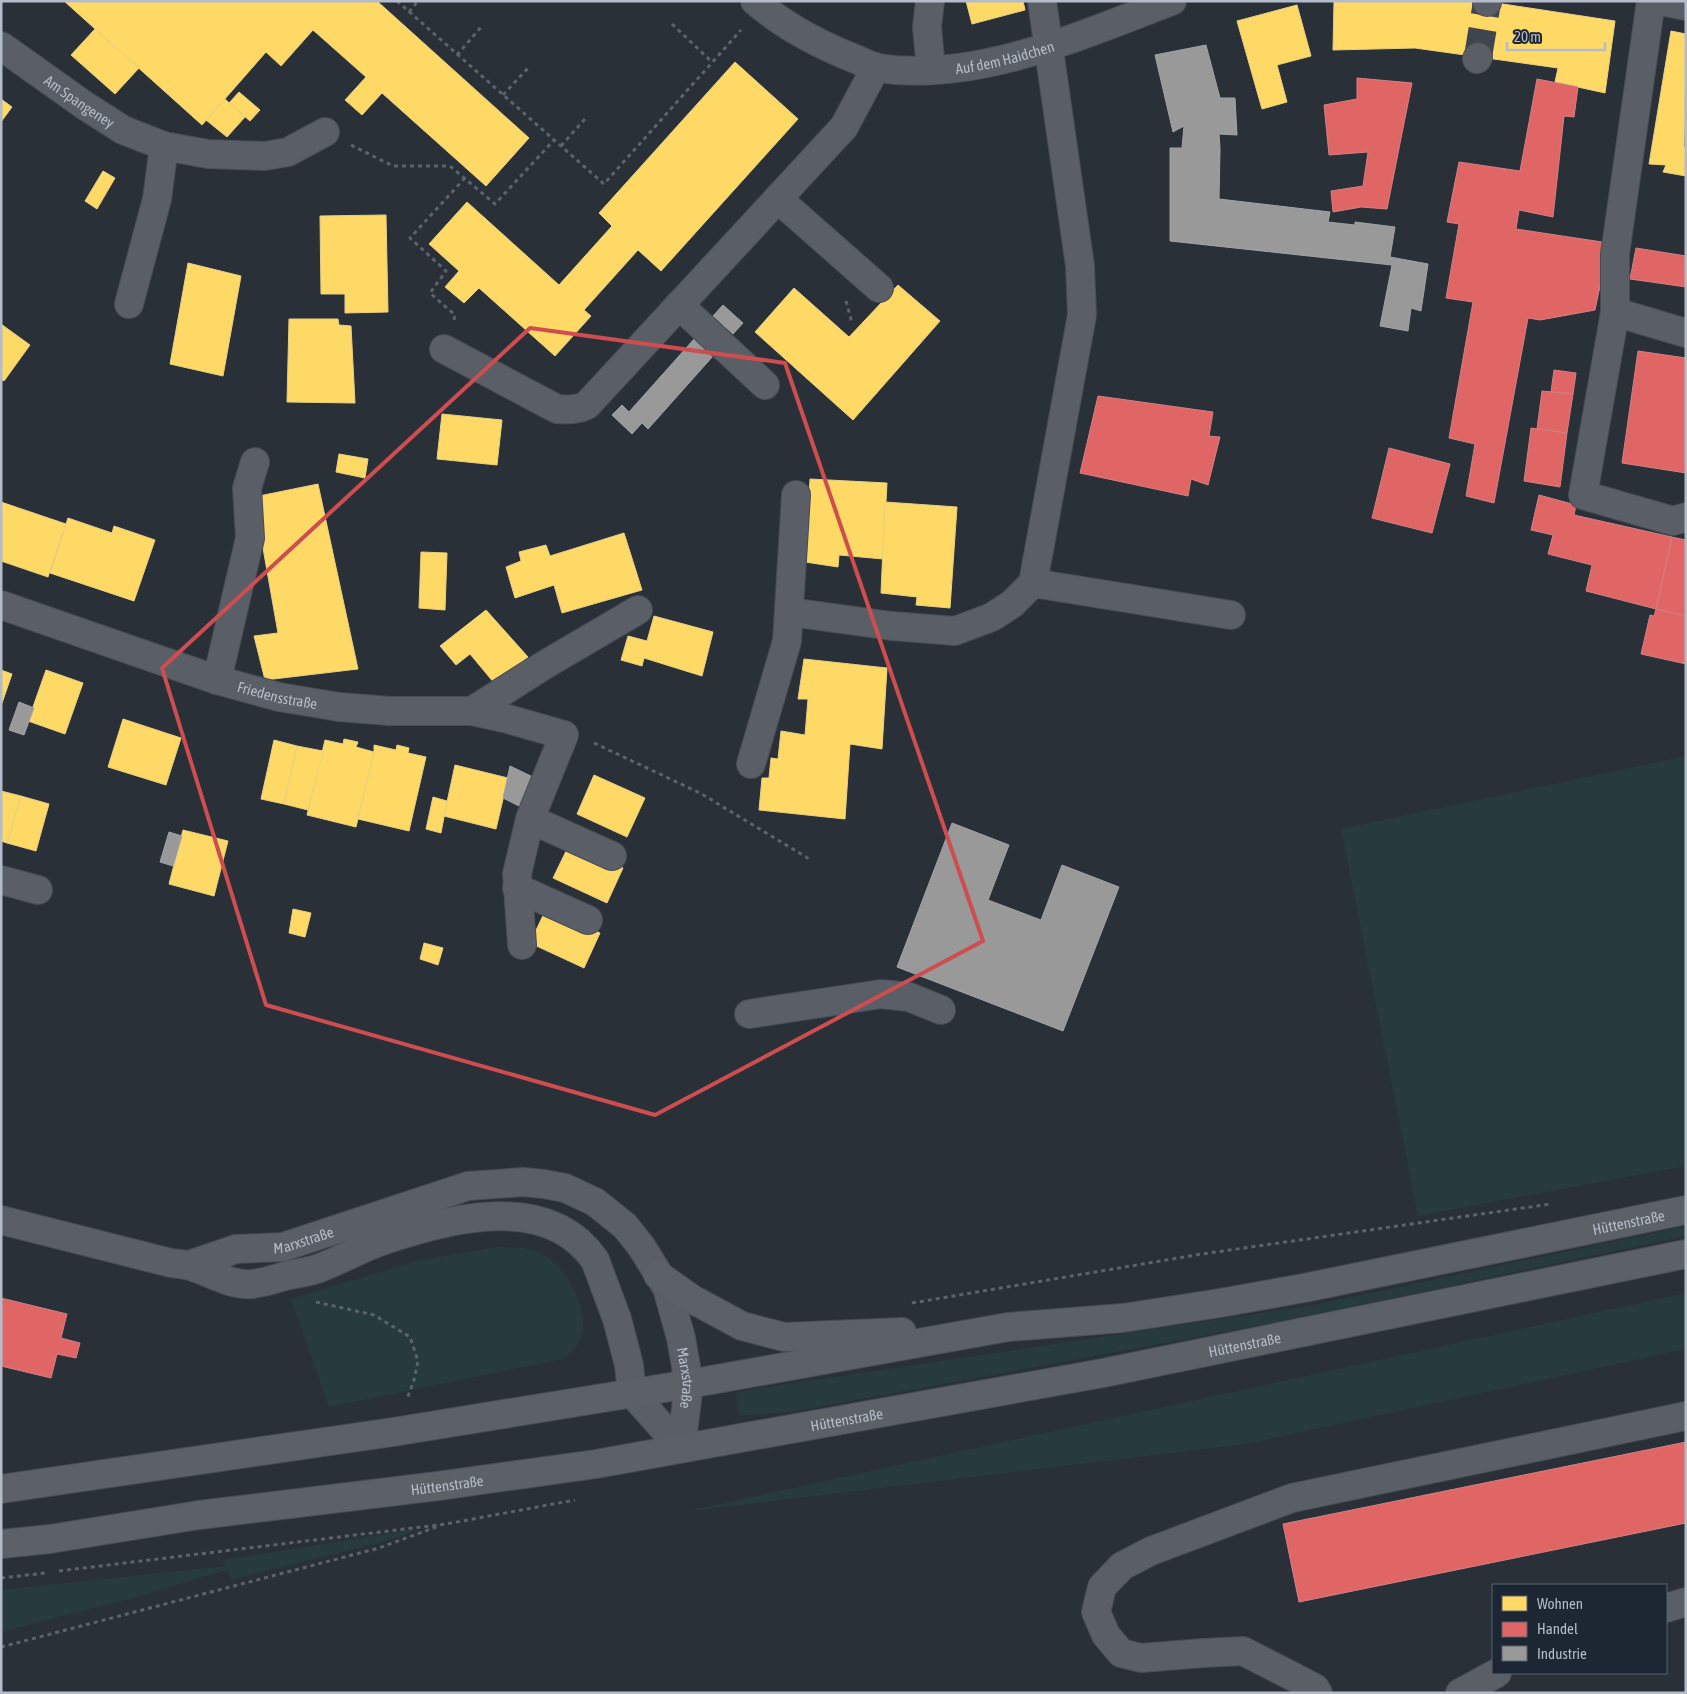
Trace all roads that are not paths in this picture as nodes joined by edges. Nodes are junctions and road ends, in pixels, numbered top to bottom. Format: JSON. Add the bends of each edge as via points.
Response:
{"nodes":[{"id":1,"x":930,"y":1,"type":"edge"},
{"id":2,"x":1042,"y":1,"type":"edge"},
{"id":3,"x":1172,"y":1,"type":"edge"},
{"id":4,"x":1651,"y":1,"type":"edge"},
{"id":5,"x":1660,"y":1,"type":"edge"},
{"id":6,"x":758,"y":4,"type":"edge"},
{"id":7,"x":1686,"y":6,"type":"edge"},
{"id":8,"x":1,"y":46,"type":"edge"},
{"id":9,"x":1050,"y":47,"type":"junction"},
{"id":10,"x":876,"y":67,"type":"junction"},
{"id":11,"x":931,"y":70,"type":"junction"},
{"id":12,"x":325,"y":132,"type":"road end"},
{"id":13,"x":164,"y":146,"type":"junction"},
{"id":14,"x":778,"y":199,"type":"junction"},
{"id":15,"x":879,"y":288,"type":"dead end"},
{"id":16,"x":130,"y":304,"type":"dead end"},
{"id":17,"x":679,"y":305,"type":"junction"},
{"id":18,"x":1615,"y":312,"type":"junction"},
{"id":19,"x":1686,"y":332,"type":"edge"},
{"id":20,"x":444,"y":349,"type":"road end"},
{"id":21,"x":765,"y":385,"type":"dead end"},
{"id":22,"x":255,"y":462,"type":"dead end"},
{"id":23,"x":796,"y":496,"type":"dead end"},
{"id":24,"x":1686,"y":517,"type":"edge"},
{"id":25,"x":1033,"y":582,"type":"junction"},
{"id":26,"x":1,"y":605,"type":"edge"},
{"id":27,"x":638,"y":610,"type":"dead end"},
{"id":28,"x":790,"y":612,"type":"junction"},
{"id":29,"x":1230,"y":615,"type":"dead end"},
{"id":30,"x":216,"y":680,"type":"junction"},
{"id":31,"x":472,"y":711,"type":"junction"},
{"id":32,"x":751,"y":764,"type":"dead end"},
{"id":33,"x":530,"y":819,"type":"junction"},
{"id":34,"x":612,"y":856,"type":"dead end"},
{"id":35,"x":1,"y":880,"type":"edge"},
{"id":36,"x":517,"y":888,"type":"junction"},
{"id":37,"x":38,"y":890,"type":"dead end"},
{"id":38,"x":588,"y":920,"type":"dead end"},
{"id":39,"x":522,"y":945,"type":"dead end"},
{"id":40,"x":941,"y":1010,"type":"dead end"},
{"id":41,"x":749,"y":1014,"type":"dead end"},
{"id":42,"x":1686,"y":1210,"type":"edge"},
{"id":43,"x":1,"y":1220,"type":"edge"},
{"id":44,"x":1686,"y":1254,"type":"edge"},
{"id":45,"x":189,"y":1265,"type":"junction"},
{"id":46,"x":658,"y":1275,"type":"junction"},
{"id":47,"x":1008,"y":1327,"type":"junction"},
{"id":48,"x":689,"y":1384,"type":"junction"},
{"id":49,"x":632,"y":1393,"type":"junction"},
{"id":50,"x":1686,"y":1416,"type":"edge"},
{"id":51,"x":681,"y":1448,"type":"junction"},
{"id":52,"x":1,"y":1489,"type":"edge"},
{"id":53,"x":1,"y":1544,"type":"edge"},
{"id":54,"x":1686,"y":1602,"type":"edge"},
{"id":55,"x":1667,"y":1608,"type":"edge"},
{"id":56,"x":1495,"y":1674,"type":"edge"},
{"id":57,"x":1318,"y":1693,"type":"edge"},
{"id":58,"x":1460,"y":1693,"type":"edge"}],
"edges":[{"from":1,"to":11,"type":"street","via":[[927,28]]},
{"from":2,"to":9,"type":"street"},
{"from":3,"to":9,"type":"street","name":"Auf dem Haidchen"},
{"from":4,"to":18,"type":"street","via":[[1616,254]]},
{"from":5,"to":7,"type":"street"},
{"from":6,"to":10,"type":"street","name":"Auf dem Haidchen","via":[[795,30]]},
{"from":8,"to":13,"type":"street","name":"Am Spangeney","via":[[123,130]]},
{"from":9,"to":11,"type":"street","name":"Auf dem Haidchen","via":[[990,63]]},
{"from":9,"to":25,"type":"street","via":[[1080,266],[1082,315]]},
{"from":10,"to":11,"type":"street","name":"Auf dem Haidchen"},
{"from":10,"to":14,"type":"street","via":[[844,127]]},
{"from":12,"to":13,"type":"street","name":"Am Spangeney","via":[[288,152],[266,156],[208,154]]},
{"from":13,"to":16,"type":"street","via":[[158,198]]},
{"from":14,"to":15,"type":"street"},
{"from":14,"to":17,"type":"street"},
{"from":17,"to":20,"type":"street","via":[[581,408],[557,409]]},
{"from":17,"to":21,"type":"street"},
{"from":18,"to":19,"type":"street"},
{"from":18,"to":24,"type":"street","via":[[1583,495],[1673,521]]},
{"from":22,"to":30,"type":"street","via":[[248,488],[250,538]]},
{"from":23,"to":28,"type":"street"},
{"from":25,"to":28,"type":"street","via":[[1012,604],[992,618],[955,631]]},
{"from":25,"to":29,"type":"street"},
{"from":26,"to":30,"type":"street","name":"Friedensstraße"},
{"from":27,"to":31,"type":"street"},
{"from":28,"to":32,"type":"street","via":[[787,641]]},
{"from":30,"to":31,"type":"street","name":"Friedensstraße","via":[[339,707]]},
{"from":31,"to":33,"type":"street","name":"Friedensstraße","via":[[564,735]]},
{"from":33,"to":34,"type":"street"},
{"from":33,"to":36,"type":"street","via":[[517,874]]},
{"from":35,"to":37,"type":"street"},
{"from":36,"to":38,"type":"street"},
{"from":36,"to":39,"type":"street"},
{"from":40,"to":41,"type":"street","via":[[909,997],[881,994]]},
{"from":42,"to":47,"type":"main road","name":"Hüttenstraße","via":[[1229,1301],[1123,1318]]},
{"from":43,"to":45,"type":"street","name":"Marxstraße"},
{"from":44,"to":51,"type":"main road","name":"Hüttenstraße","via":[[1103,1372]]},
{"from":45,"to":46,"type":"street","name":"Marxstraße","via":[[236,1249],[283,1246],[468,1186],[523,1182],[565,1188],[603,1207],[633,1234]]},
{"from":45,"to":49,"type":"street","name":"Marxstraße","via":[[230,1281],[251,1284],[320,1268],[383,1240],[432,1226],[486,1216],[541,1221],[566,1232],[595,1260],[617,1319],[629,1365]]},
{"from":46,"to":47,"type":"main road","via":[[742,1326],[784,1337]]},
{"from":46,"to":48,"type":"street","name":"Marxstraße","via":[[667,1288]]},
{"from":47,"to":48,"type":"main road","name":"Hüttenstraße"},
{"from":48,"to":49,"type":"main road","name":"Hüttenstraße"},
{"from":48,"to":51,"type":"street","name":"Marxstraße"},
{"from":49,"to":51,"type":"street","name":"Marxstraße"},
{"from":49,"to":52,"type":"main road","name":"Hüttenstraße","via":[[394,1432]]},
{"from":50,"to":57,"type":"street","via":[[1292,1498],[1151,1551],[1122,1566],[1102,1588],[1096,1612],[1106,1635],[1121,1653],[1141,1658],[1243,1651],[1315,1688]]},
{"from":51,"to":53,"type":"main road","name":"Hüttenstraße","via":[[596,1464]]},
{"from":54,"to":55,"type":"street"},
{"from":56,"to":58,"type":"street"}]}
